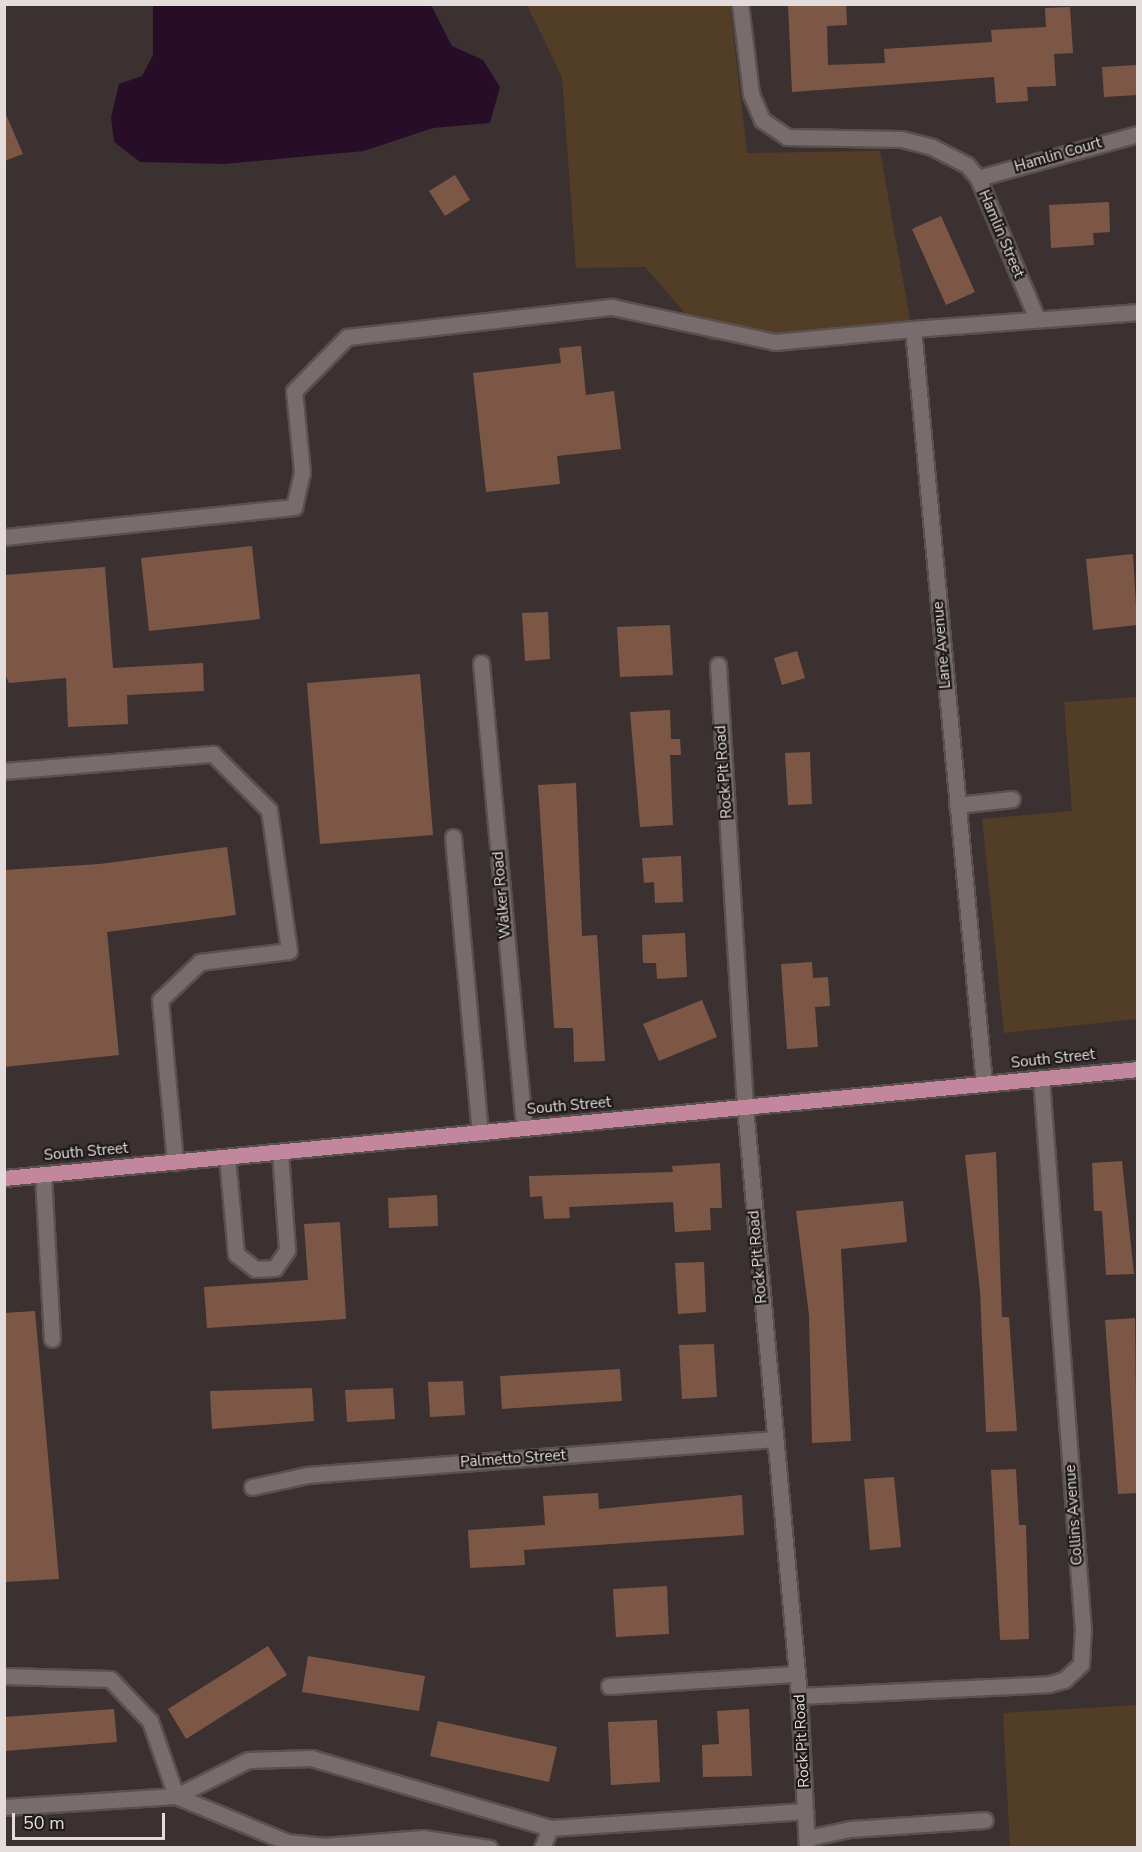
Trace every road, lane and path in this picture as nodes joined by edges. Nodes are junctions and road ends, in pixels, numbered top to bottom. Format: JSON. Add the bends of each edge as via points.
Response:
{"nodes":[{"id":1,"x":740,"y":4,"type":"edge"},
{"id":2,"x":1137,"y":134,"type":"edge"},
{"id":3,"x":978,"y":178,"type":"junction"},
{"id":4,"x":1137,"y":312,"type":"edge"},
{"id":5,"x":1037,"y":319,"type":"junction"},
{"id":6,"x":913,"y":329,"type":"junction"},
{"id":7,"x":4,"y":537,"type":"edge"},
{"id":8,"x":481,"y":663,"type":"dead end"},
{"id":9,"x":718,"y":665,"type":"dead end"},
{"id":10,"x":4,"y":771,"type":"edge"},
{"id":11,"x":1012,"y":799,"type":"dead end"},
{"id":12,"x":957,"y":805,"type":"junction"},
{"id":13,"x":453,"y":837,"type":"dead end"},
{"id":14,"x":1137,"y":1069,"type":"edge"},
{"id":15,"x":1041,"y":1079,"type":"junction"},
{"id":16,"x":984,"y":1084,"type":"junction"},
{"id":17,"x":745,"y":1107,"type":"junction"},
{"id":18,"x":524,"y":1128,"type":"junction"},
{"id":19,"x":480,"y":1132,"type":"junction"},
{"id":20,"x":280,"y":1152,"type":"junction"},
{"id":21,"x":227,"y":1157,"type":"junction"},
{"id":22,"x":175,"y":1162,"type":"junction"},
{"id":23,"x":43,"y":1174,"type":"junction"},
{"id":24,"x":4,"y":1178,"type":"edge"},
{"id":25,"x":52,"y":1339,"type":"dead end"},
{"id":26,"x":775,"y":1439,"type":"junction"},
{"id":27,"x":252,"y":1487,"type":"dead end"},
{"id":28,"x":797,"y":1674,"type":"junction"},
{"id":29,"x":4,"y":1676,"type":"edge"},
{"id":30,"x":609,"y":1686,"type":"dead end"},
{"id":31,"x":800,"y":1696,"type":"junction"},
{"id":32,"x":176,"y":1796,"type":"junction"},
{"id":33,"x":4,"y":1807,"type":"edge"},
{"id":34,"x":806,"y":1811,"type":"junction"},
{"id":35,"x":985,"y":1820,"type":"dead end"},
{"id":36,"x":550,"y":1828,"type":"junction"},
{"id":37,"x":807,"y":1843,"type":"edge"},
{"id":38,"x":489,"y":1848,"type":"edge"},
{"id":39,"x":542,"y":1848,"type":"edge"}],
"edges":[{"from":1,"to":3,"type":"street","name":"Hamlin Street","via":[[755,111],[782,135],[813,140],[901,139],[950,155]]},
{"from":2,"to":3,"type":"street","name":"Hamlin Court"},
{"from":3,"to":5,"type":"street","name":"Hamlin Street"},
{"from":4,"to":5,"type":"street"},
{"from":5,"to":6,"type":"street"},
{"from":6,"to":7,"type":"street","via":[[775,342],[612,307],[347,337],[294,391],[302,472],[294,507]]},
{"from":6,"to":12,"type":"street","name":"Lane Avenue"},
{"from":8,"to":18,"type":"street","name":"Walker Road"},
{"from":9,"to":17,"type":"street","name":"Rock Pit Road"},
{"from":10,"to":22,"type":"street","via":[[213,754],[269,810],[289,951],[200,962],[160,1000]]},
{"from":11,"to":12,"type":"street"},
{"from":12,"to":16,"type":"street","name":"Lane Avenue"},
{"from":13,"to":19,"type":"street"},
{"from":14,"to":15,"type":"main road","name":"South Street"},
{"from":15,"to":16,"type":"main road","name":"South Street"},
{"from":15,"to":31,"type":"street","name":"Collins Avenue","via":[[1083,1631],[1081,1664],[1064,1680],[1049,1683]]},
{"from":16,"to":17,"type":"main road","name":"South Street"},
{"from":17,"to":18,"type":"main road","name":"South Street"},
{"from":17,"to":26,"type":"street","name":"Rock Pit Road"},
{"from":18,"to":19,"type":"main road","name":"South Street"},
{"from":19,"to":20,"type":"main road","name":"South Street"},
{"from":20,"to":21,"type":"main road","name":"South Street"},
{"from":20,"to":21,"type":"street","via":[[287,1250],[275,1268],[255,1269],[236,1254]]},
{"from":21,"to":22,"type":"main road","name":"South Street"},
{"from":22,"to":23,"type":"main road","name":"South Street"},
{"from":23,"to":24,"type":"main road","name":"South Street"},
{"from":23,"to":25,"type":"street"},
{"from":26,"to":27,"type":"street","name":"Palmetto Street","via":[[307,1475]]},
{"from":26,"to":28,"type":"street","name":"Rock Pit Road"},
{"from":28,"to":30,"type":"street"},
{"from":28,"to":31,"type":"street","name":"Rock Pit Road"},
{"from":29,"to":32,"type":"street","via":[[110,1679],[150,1721]]},
{"from":31,"to":34,"type":"street","name":"Rock Pit Road"},
{"from":32,"to":33,"type":"street"},
{"from":32,"to":36,"type":"street","via":[[248,1760],[311,1758]]},
{"from":32,"to":38,"type":"street","via":[[287,1842],[323,1846],[423,1838]]},
{"from":34,"to":36,"type":"street"},
{"from":34,"to":37,"type":"street","name":"Rock Pit Road"},
{"from":35,"to":37,"type":"street","via":[[850,1829]]},
{"from":36,"to":39,"type":"street"}]}
